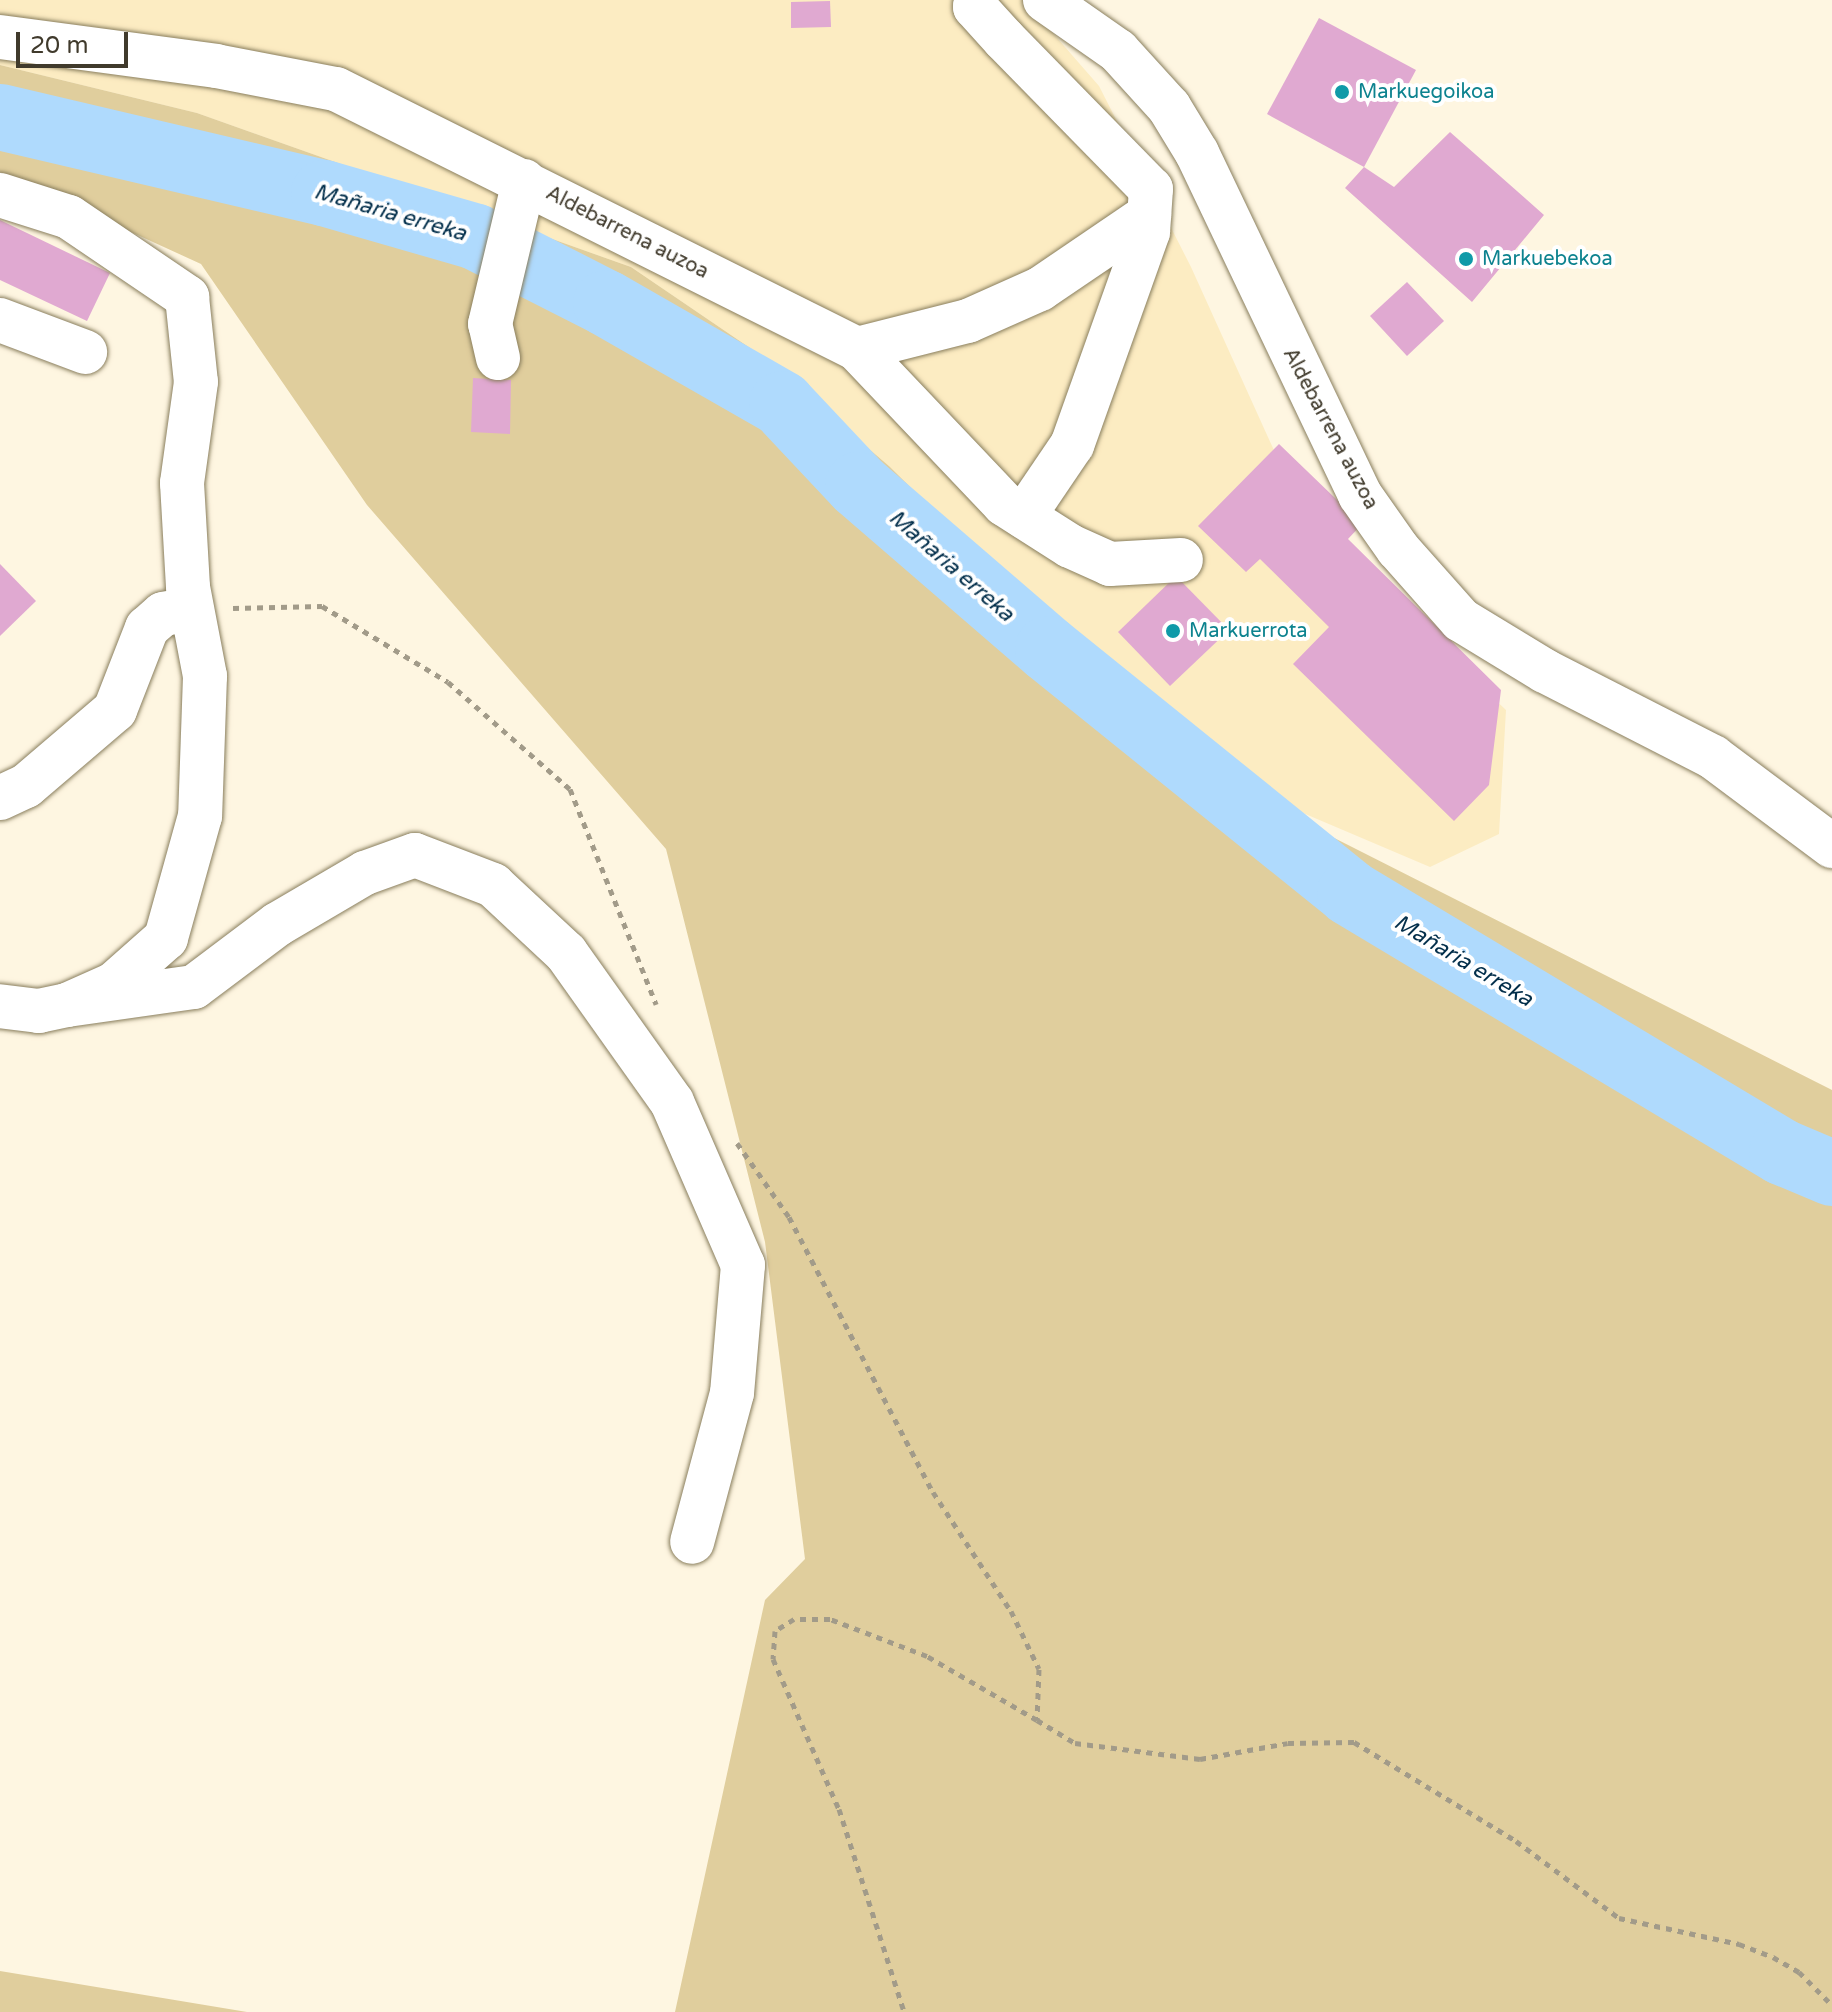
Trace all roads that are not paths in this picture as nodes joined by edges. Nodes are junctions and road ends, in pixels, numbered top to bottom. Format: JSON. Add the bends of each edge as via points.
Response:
{"nodes":[{"id":1,"x":976,"y":0,"type":"edge"},
{"id":2,"x":1045,"y":0,"type":"edge"},
{"id":3,"x":0,"y":37,"type":"edge"},
{"id":4,"x":524,"y":181,"type":"junction"},
{"id":5,"x":0,"y":195,"type":"edge"},
{"id":6,"x":1149,"y":215,"type":"junction"},
{"id":7,"x":0,"y":320,"type":"edge"},
{"id":8,"x":857,"y":349,"type":"junction"},
{"id":9,"x":85,"y":352,"type":"dead end"},
{"id":10,"x":498,"y":358,"type":"dead end"},
{"id":11,"x":1024,"y":516,"type":"junction"},
{"id":12,"x":1181,"y":560,"type":"dead end"},
{"id":13,"x":192,"y":609,"type":"junction"},
{"id":14,"x":0,"y":798,"type":"edge"},
{"id":15,"x":1832,"y":846,"type":"edge"},
{"id":16,"x":67,"y":1005,"type":"junction"},
{"id":17,"x":0,"y":1006,"type":"edge"},
{"id":18,"x":692,"y":1542,"type":"dead end"}],
"edges":[{"from":1,"to":6,"type":"street","via":[[975,7],[1004,39],[1151,189]]},
{"from":2,"to":15,"type":"street","name":"Aldebarrena auzoa","via":[[1118,51],[1169,107],[1197,153],[1360,495],[1398,549],[1461,620],[1545,671],[1713,757]]},
{"from":3,"to":4,"type":"street","name":"Aldebarrena auzoa","via":[[216,66],[336,89]]},
{"from":4,"to":8,"type":"street","name":"Aldebarrena auzoa"},
{"from":4,"to":10,"type":"street","via":[[490,324]]},
{"from":5,"to":13,"type":"street","via":[[69,217],[187,297],[196,382],[182,483]]},
{"from":6,"to":8,"type":"street","via":[[1040,289],[968,321]]},
{"from":6,"to":11,"type":"street","via":[[1148,232],[1072,445]]},
{"from":7,"to":9,"type":"street"},
{"from":8,"to":11,"type":"street","name":"Aldebarrena auzoa","via":[[1004,504]]},
{"from":11,"to":12,"type":"street","name":"Aldebarrena auzoa","via":[[1110,564]]},
{"from":13,"to":14,"type":"street","via":[[163,614],[147,628],[115,710],[26,786]]},
{"from":13,"to":16,"type":"street","via":[[205,676],[200,816],[166,938],[114,984]]},
{"from":16,"to":17,"type":"street","via":[[39,1011]]},
{"from":16,"to":18,"type":"street","via":[[194,987],[278,924],[365,873],[415,855],[493,885],[566,953],[672,1102],[743,1265],[732,1393]]}]}
